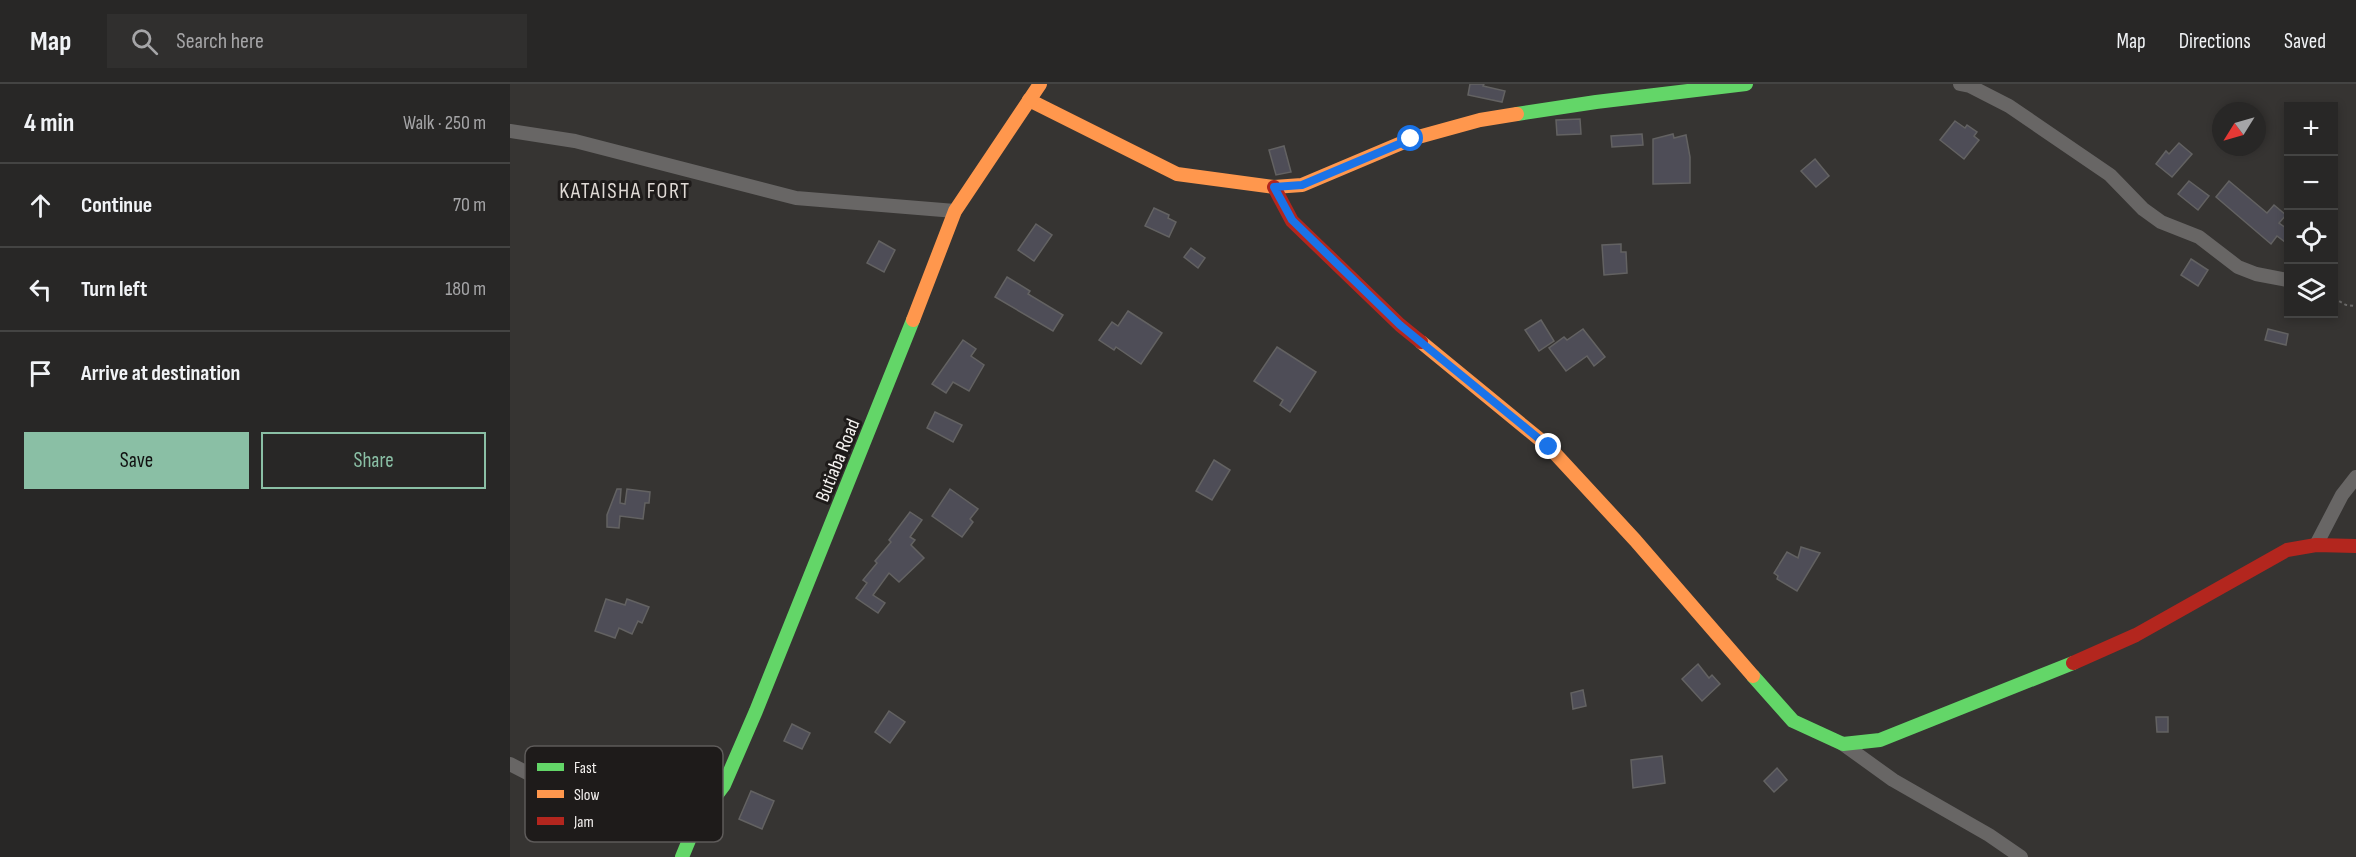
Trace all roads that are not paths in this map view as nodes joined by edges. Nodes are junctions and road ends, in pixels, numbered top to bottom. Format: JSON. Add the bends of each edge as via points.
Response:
{"nodes":[{"id":1,"x":1040,"y":84,"type":"edge"},
{"id":2,"x":1746,"y":84,"type":"edge"},
{"id":3,"x":1960,"y":84,"type":"edge"},
{"id":4,"x":1029,"y":100,"type":"junction"},
{"id":5,"x":510,"y":131,"type":"edge"},
{"id":6,"x":1274,"y":187,"type":"junction"},
{"id":7,"x":955,"y":212,"type":"junction"},
{"id":8,"x":2284,"y":279,"type":"edge"},
{"id":9,"x":2356,"y":477,"type":"edge"},
{"id":10,"x":2316,"y":545,"type":"junction"},
{"id":11,"x":2356,"y":546,"type":"edge"},
{"id":12,"x":1844,"y":744,"type":"junction"},
{"id":13,"x":510,"y":764,"type":"edge"},
{"id":14,"x":525,"y":772,"type":"edge"},
{"id":15,"x":723,"y":786,"type":"edge"},
{"id":16,"x":688,"y":842,"type":"edge"},
{"id":17,"x":682,"y":857,"type":"edge"},
{"id":18,"x":2021,"y":857,"type":"edge"}],
"edges":[{"from":1,"to":4,"type":"street","name":"Butiaba Road"},
{"from":2,"to":6,"type":"street","via":[[1480,120],[1411,139],[1302,185]]},
{"from":3,"to":8,"type":"street","via":[[2008,106],[2110,176],[2161,222],[2199,237],[2238,267]]},
{"from":4,"to":6,"type":"street","via":[[1177,174]]},
{"from":4,"to":7,"type":"street","name":"Butiaba Road"},
{"from":5,"to":7,"type":"street","via":[[575,141],[796,198]]},
{"from":6,"to":12,"type":"street","via":[[1292,220],[1400,325],[1549,447],[1793,721]]},
{"from":7,"to":15,"type":"street","name":"Butiaba Road","via":[[859,458]]},
{"from":9,"to":10,"type":"street"},
{"from":10,"to":11,"type":"street"},
{"from":10,"to":12,"type":"street","via":[[2288,550],[2096,654],[1880,740]]},
{"from":12,"to":18,"type":"street","via":[[1893,780]]},
{"from":13,"to":14,"type":"street"},
{"from":16,"to":17,"type":"street","name":"Butiaba Road"}]}
